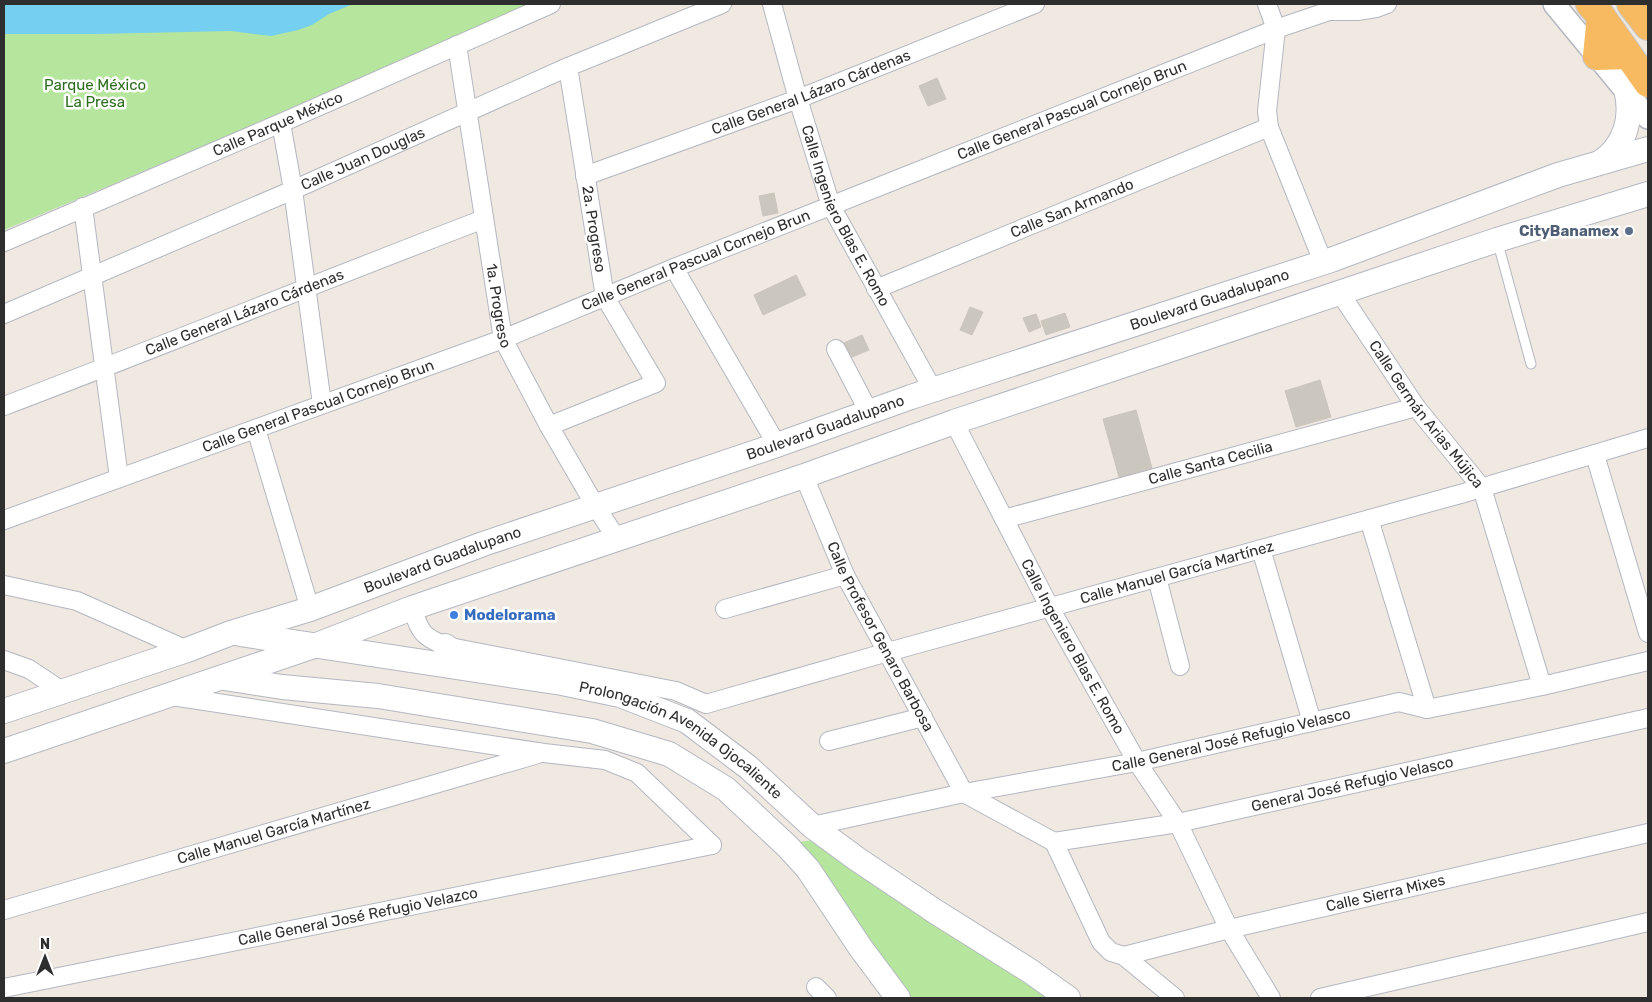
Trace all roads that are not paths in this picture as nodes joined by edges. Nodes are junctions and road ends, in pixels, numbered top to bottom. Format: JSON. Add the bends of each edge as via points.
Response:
{"nodes":[{"id":1,"x":551,"y":4,"type":"edge"},
{"id":2,"x":722,"y":4,"type":"edge"},
{"id":3,"x":772,"y":4,"type":"edge"},
{"id":4,"x":1035,"y":4,"type":"edge"},
{"id":5,"x":1267,"y":4,"type":"edge"},
{"id":6,"x":1387,"y":4,"type":"edge"},
{"id":7,"x":1554,"y":4,"type":"edge"},
{"id":8,"x":1631,"y":4,"type":"edge"},
{"id":9,"x":1595,"y":10,"type":"edge"},
{"id":10,"x":1648,"y":26,"type":"edge"},
{"id":11,"x":1276,"y":29,"type":"junction"},
{"id":12,"x":457,"y":44,"type":"junction"},
{"id":13,"x":1628,"y":55,"type":"junction"},
{"id":14,"x":1597,"y":56,"type":"junction"},
{"id":15,"x":568,"y":66,"type":"junction"},
{"id":16,"x":1637,"y":86,"type":"edge"},
{"id":17,"x":798,"y":99,"type":"junction"},
{"id":18,"x":468,"y":111,"type":"junction"},
{"id":19,"x":1648,"y":118,"type":"edge"},
{"id":20,"x":282,"y":123,"type":"junction"},
{"id":21,"x":1269,"y":127,"type":"junction"},
{"id":22,"x":1648,"y":149,"type":"edge"},
{"id":23,"x":1596,"y":164,"type":"junction"},
{"id":24,"x":585,"y":176,"type":"junction"},
{"id":25,"x":293,"y":190,"type":"junction"},
{"id":26,"x":1643,"y":198,"type":"edge"},
{"id":27,"x":831,"y":206,"type":"junction"},
{"id":28,"x":83,"y":207,"type":"junction"},
{"id":29,"x":484,"y":218,"type":"junction"},
{"id":30,"x":1497,"y":240,"type":"junction"},
{"id":31,"x":4,"y":242,"type":"edge"},
{"id":32,"x":1323,"y":262,"type":"junction"},
{"id":33,"x":674,"y":268,"type":"junction"},
{"id":34,"x":92,"y":277,"type":"junction"},
{"id":35,"x":306,"y":287,"type":"junction"},
{"id":36,"x":876,"y":288,"type":"junction"},
{"id":37,"x":1340,"y":293,"type":"junction"},
{"id":38,"x":605,"y":297,"type":"junction"},
{"id":39,"x":4,"y":314,"type":"edge"},
{"id":40,"x":503,"y":339,"type":"junction"},
{"id":41,"x":836,"y":349,"type":"dead end"},
{"id":42,"x":1531,"y":364,"type":"dead end"},
{"id":43,"x":103,"y":368,"type":"junction"},
{"id":44,"x":933,"y":390,"type":"junction"},
{"id":45,"x":322,"y":404,"type":"junction"},
{"id":46,"x":4,"y":406,"type":"edge"},
{"id":47,"x":1416,"y":407,"type":"junction"},
{"id":48,"x":869,"y":412,"type":"junction"},
{"id":49,"x":954,"y":422,"type":"junction"},
{"id":50,"x":549,"y":426,"type":"junction"},
{"id":51,"x":256,"y":429,"type":"junction"},
{"id":52,"x":1648,"y":438,"type":"edge"},
{"id":53,"x":777,"y":446,"type":"junction"},
{"id":54,"x":1595,"y":455,"type":"junction"},
{"id":55,"x":804,"y":476,"type":"junction"},
{"id":56,"x":119,"y":478,"type":"junction"},
{"id":57,"x":1482,"y":488,"type":"junction"},
{"id":58,"x":596,"y":507,"type":"junction"},
{"id":59,"x":1369,"y":519,"type":"junction"},
{"id":60,"x":4,"y":520,"type":"edge"},
{"id":61,"x":1004,"y":520,"type":"junction"},
{"id":62,"x":617,"y":539,"type":"junction"},
{"id":63,"x":483,"y":544,"type":"junction"},
{"id":64,"x":1260,"y":549,"type":"junction"},
{"id":65,"x":845,"y":575,"type":"junction"},
{"id":66,"x":1157,"y":578,"type":"junction"},
{"id":67,"x":4,"y":585,"type":"edge"},
{"id":68,"x":412,"y":608,"type":"junction"},
{"id":69,"x":1050,"y":608,"type":"junction"},
{"id":70,"x":310,"y":609,"type":"junction"},
{"id":71,"x":725,"y":609,"type":"dead end"},
{"id":72,"x":231,"y":633,"type":"junction"},
{"id":73,"x":1648,"y":634,"type":"edge"},
{"id":74,"x":314,"y":646,"type":"junction"},
{"id":75,"x":444,"y":646,"type":"junction"},
{"id":76,"x":283,"y":649,"type":"junction"},
{"id":77,"x":188,"y":650,"type":"junction"},
{"id":78,"x":888,"y":652,"type":"junction"},
{"id":79,"x":4,"y":660,"type":"edge"},
{"id":80,"x":1648,"y":661,"type":"edge"},
{"id":81,"x":1180,"y":666,"type":"dead end"},
{"id":82,"x":477,"y":670,"type":"junction"},
{"id":83,"x":219,"y":677,"type":"junction"},
{"id":84,"x":1542,"y":686,"type":"junction"},
{"id":85,"x":282,"y":687,"type":"junction"},
{"id":86,"x":62,"y":692,"type":"junction"},
{"id":87,"x":168,"y":695,"type":"junction"},
{"id":88,"x":1427,"y":708,"type":"junction"},
{"id":89,"x":4,"y":711,"type":"edge"},
{"id":90,"x":923,"y":717,"type":"junction"},
{"id":91,"x":1648,"y":718,"type":"edge"},
{"id":92,"x":1312,"y":722,"type":"junction"},
{"id":93,"x":592,"y":731,"type":"junction"},
{"id":94,"x":829,"y":742,"type":"dead end"},
{"id":95,"x":4,"y":750,"type":"edge"},
{"id":96,"x":544,"y":753,"type":"junction"},
{"id":97,"x":584,"y":756,"type":"junction"},
{"id":98,"x":1137,"y":762,"type":"junction"},
{"id":99,"x":964,"y":793,"type":"junction"},
{"id":100,"x":1178,"y":823,"type":"junction"},
{"id":101,"x":812,"y":826,"type":"junction"},
{"id":102,"x":1648,"y":833,"type":"edge"},
{"id":103,"x":1054,"y":842,"type":"junction"},
{"id":104,"x":4,"y":910,"type":"edge"},
{"id":105,"x":1648,"y":922,"type":"edge"},
{"id":106,"x":1229,"y":929,"type":"junction"},
{"id":107,"x":1124,"y":956,"type":"junction"},
{"id":108,"x":4,"y":988,"type":"edge"},
{"id":109,"x":1370,"y":993,"type":"edge"},
{"id":110,"x":898,"y":998,"type":"edge"},
{"id":111,"x":1068,"y":998,"type":"edge"},
{"id":112,"x":1175,"y":998,"type":"edge"},
{"id":113,"x":1271,"y":998,"type":"edge"},
{"id":114,"x":1320,"y":998,"type":"edge"}],
"edges":[{"from":1,"to":12,"type":"street","name":"Calle Parque México"},
{"from":2,"to":15,"type":"street","name":"Calle Juan Douglas"},
{"from":3,"to":17,"type":"street","name":"Calle Ingeniero Blas E. Romo"},
{"from":4,"to":17,"type":"street","name":"Calle General Lázaro Cárdenas"},
{"from":5,"to":11,"type":"street"},
{"from":6,"to":11,"type":"street","name":"Calle General Pascual Cornejo Brun","via":[[1357,11],[1329,11]]},
{"from":7,"to":14,"type":"street"},
{"from":8,"to":10,"type":"highway"},
{"from":9,"to":13,"type":"highway"},
{"from":9,"to":14,"type":"highway"},
{"from":11,"to":21,"type":"street"},
{"from":11,"to":27,"type":"street","name":"Calle General Pascual Cornejo Brun"},
{"from":12,"to":18,"type":"street","name":"1a. Progreso"},
{"from":12,"to":20,"type":"street","name":"Calle Parque México"},
{"from":13,"to":14,"type":"highway"},
{"from":13,"to":16,"type":"highway"},
{"from":14,"to":16,"type":"street"},
{"from":15,"to":18,"type":"street","name":"Calle Juan Douglas"},
{"from":15,"to":24,"type":"street","name":"2a. Progreso"},
{"from":16,"to":19,"type":"street"},
{"from":16,"to":23,"type":"main road","via":[[1626,131],[1614,151]]},
{"from":17,"to":24,"type":"street","name":"Calle General Lázaro Cárdenas"},
{"from":17,"to":27,"type":"street","name":"Calle Ingeniero Blas E. Romo"},
{"from":18,"to":25,"type":"street","name":"Calle Juan Douglas"},
{"from":18,"to":29,"type":"street","name":"1a. Progreso"},
{"from":20,"to":25,"type":"street"},
{"from":20,"to":28,"type":"street","name":"Calle Parque México"},
{"from":21,"to":32,"type":"street"},
{"from":21,"to":36,"type":"street","name":"Calle San Armando"},
{"from":22,"to":23,"type":"main road","name":"Boulevard Guadalupano"},
{"from":23,"to":32,"type":"main road","name":"Boulevard Guadalupano"},
{"from":24,"to":38,"type":"street","name":"2a. Progreso"},
{"from":25,"to":34,"type":"street","name":"Calle Juan Douglas"},
{"from":25,"to":35,"type":"street"},
{"from":26,"to":30,"type":"main road"},
{"from":27,"to":33,"type":"street","name":"Calle General Pascual Cornejo Brun"},
{"from":27,"to":36,"type":"street","name":"Calle Ingeniero Blas E. Romo"},
{"from":28,"to":31,"type":"street","name":"Calle Parque México"},
{"from":28,"to":34,"type":"street"},
{"from":29,"to":35,"type":"street","name":"Calle General Lázaro Cárdenas"},
{"from":29,"to":40,"type":"street","name":"1a. Progreso"},
{"from":30,"to":37,"type":"main road"},
{"from":30,"to":42,"type":"lane"},
{"from":32,"to":44,"type":"main road","name":"Boulevard Guadalupano"},
{"from":33,"to":38,"type":"street","name":"Calle General Pascual Cornejo Brun"},
{"from":33,"to":53,"type":"street"},
{"from":34,"to":39,"type":"street","name":"Calle Juan Douglas"},
{"from":34,"to":43,"type":"street"},
{"from":35,"to":43,"type":"street","name":"Calle General Lázaro Cárdenas"},
{"from":35,"to":45,"type":"street"},
{"from":36,"to":44,"type":"street","name":"Calle Ingeniero Blas E. Romo"},
{"from":37,"to":47,"type":"street","name":"Calle Germán Arias Mújica"},
{"from":37,"to":49,"type":"main road"},
{"from":38,"to":40,"type":"street","name":"Calle General Pascual Cornejo Brun"},
{"from":38,"to":50,"type":"street","name":"2a. Progreso","via":[[656,383]]},
{"from":40,"to":45,"type":"street","name":"Calle General Pascual Cornejo Brun"},
{"from":40,"to":50,"type":"street","name":"1a. Progreso"},
{"from":41,"to":48,"type":"street"},
{"from":43,"to":46,"type":"street","name":"Calle General Lázaro Cárdenas"},
{"from":43,"to":56,"type":"street"},
{"from":44,"to":48,"type":"main road","name":"Boulevard Guadalupano"},
{"from":45,"to":51,"type":"street","name":"Calle General Pascual Cornejo Brun"},
{"from":47,"to":57,"type":"street","name":"Calle Germán Arias Mújica"},
{"from":47,"to":61,"type":"street","name":"Calle Santa Cecilia"},
{"from":48,"to":53,"type":"main road","name":"Boulevard Guadalupano"},
{"from":49,"to":55,"type":"main road"},
{"from":49,"to":61,"type":"street","name":"Calle Ingeniero Blas E. Romo"},
{"from":50,"to":58,"type":"street","name":"1a. Progreso"},
{"from":51,"to":56,"type":"street","name":"Calle General Pascual Cornejo Brun"},
{"from":51,"to":70,"type":"street"},
{"from":52,"to":54,"type":"street","name":"Calle Manuel García Martínez"},
{"from":53,"to":58,"type":"main road","name":"Boulevard Guadalupano"},
{"from":54,"to":57,"type":"street","name":"Calle Manuel García Martínez"},
{"from":54,"to":73,"type":"street"},
{"from":55,"to":62,"type":"main road"},
{"from":55,"to":65,"type":"street","name":"Calle Profesor Genaro Barbosa"},
{"from":56,"to":60,"type":"street","name":"Calle General Pascual Cornejo Brun"},
{"from":57,"to":59,"type":"street","name":"Calle Manuel García Martínez"},
{"from":57,"to":84,"type":"street","name":"Calle Germán Arias Mújica"},
{"from":58,"to":62,"type":"street","name":"1a. Progreso"},
{"from":58,"to":63,"type":"main road","name":"Boulevard Guadalupano"},
{"from":59,"to":64,"type":"street","name":"Calle Manuel García Martínez"},
{"from":59,"to":88,"type":"street"},
{"from":61,"to":69,"type":"street","name":"Calle Ingeniero Blas E. Romo"},
{"from":62,"to":68,"type":"main road"},
{"from":63,"to":70,"type":"main road","name":"Boulevard Guadalupano"},
{"from":63,"to":76,"type":"main road","via":[[461,566],[317,620]]},
{"from":64,"to":66,"type":"street","name":"Calle Manuel García Martínez"},
{"from":64,"to":92,"type":"street"},
{"from":65,"to":71,"type":"street"},
{"from":65,"to":78,"type":"street","name":"Calle Profesor Genaro Barbosa"},
{"from":66,"to":69,"type":"street","name":"Calle Manuel García Martínez"},
{"from":66,"to":81,"type":"street"},
{"from":67,"to":77,"type":"street","via":[[77,601]]},
{"from":68,"to":74,"type":"main road"},
{"from":68,"to":75,"type":"street","via":[[421,632]]},
{"from":69,"to":78,"type":"street","name":"Calle Manuel García Martínez"},
{"from":69,"to":98,"type":"street","name":"Calle Ingeniero Blas E. Romo"},
{"from":70,"to":72,"type":"main road","name":"Boulevard Guadalupano"},
{"from":72,"to":76,"type":"main road","name":"Prolongación Avenida Ojocaliente"},
{"from":72,"to":77,"type":"main road","name":"Boulevard Guadalupano"},
{"from":74,"to":76,"type":"main road","name":"Prolongación Avenida Ojocaliente"},
{"from":74,"to":82,"type":"main road","name":"Prolongación Avenida Ojocaliente"},
{"from":75,"to":78,"type":"street","name":"Calle Manuel García Martínez","via":[[676,692],[706,704]]},
{"from":75,"to":82,"type":"main road"},
{"from":76,"to":83,"type":"main road"},
{"from":76,"to":85,"type":"main road","via":[[278,675]]},
{"from":77,"to":86,"type":"main road","name":"Boulevard Guadalupano"},
{"from":78,"to":90,"type":"street","name":"Calle Profesor Genaro Barbosa"},
{"from":79,"to":86,"type":"street","via":[[29,669]]},
{"from":80,"to":84,"type":"street","name":"Calle General José Refugio Velasco"},
{"from":82,"to":101,"type":"main road","name":"Prolongación Avenida Ojocaliente","via":[[620,695],[687,721],[748,767]]},
{"from":83,"to":85,"type":"main road","name":"Prolongación Avenida Ojocaliente"},
{"from":83,"to":87,"type":"main road"},
{"from":84,"to":88,"type":"street","name":"Calle General José Refugio Velasco"},
{"from":85,"to":93,"type":"main road","name":"Prolongación Avenida Ojocaliente","via":[[378,696]]},
{"from":86,"to":89,"type":"main road","name":"Boulevard Guadalupano"},
{"from":87,"to":95,"type":"main road"},
{"from":87,"to":96,"type":"street"},
{"from":88,"to":92,"type":"street","name":"Calle General José Refugio Velasco","via":[[1399,702]]},
{"from":90,"to":94,"type":"street"},
{"from":90,"to":99,"type":"street","name":"Calle Profesor Genaro Barbosa"},
{"from":91,"to":100,"type":"street","name":"General José Refugio Velasco"},
{"from":92,"to":98,"type":"street","name":"Calle General José Refugio Velasco"},
{"from":93,"to":97,"type":"street"},
{"from":93,"to":110,"type":"main road","name":"Prolongación Avenida Ojocaliente","via":[[669,754],[726,789],[808,869]]},
{"from":96,"to":97,"type":"street"},
{"from":96,"to":104,"type":"street","name":"Calle Manuel García Martínez"},
{"from":97,"to":108,"type":"street","name":"Calle General José Refugio Velazco","via":[[605,760],[637,773],[712,845]]},
{"from":98,"to":99,"type":"street","name":"Calle General José Refugio Velasco"},
{"from":98,"to":100,"type":"street","name":"Calle Ingeniero Blas E. Romo"},
{"from":99,"to":101,"type":"street","name":"Calle General José Refugio Velasco"},
{"from":99,"to":103,"type":"street"},
{"from":100,"to":103,"type":"street","name":"General José Refugio Velasco"},
{"from":100,"to":106,"type":"street","name":"Calle Ingeniero Blas E. Romo"},
{"from":101,"to":111,"type":"main road","name":"Prolongación Avenida Ojocaliente"},
{"from":102,"to":106,"type":"street","name":"Calle Sierra Mixes"},
{"from":103,"to":107,"type":"street","via":[[1101,942],[1111,952]]},
{"from":105,"to":109,"type":"street"},
{"from":106,"to":107,"type":"street","name":"Calle Sierra Mixes"},
{"from":106,"to":113,"type":"street","name":"Calle Ingeniero Blas E. Romo"},
{"from":107,"to":112,"type":"street"},
{"from":109,"to":114,"type":"street"}]}
